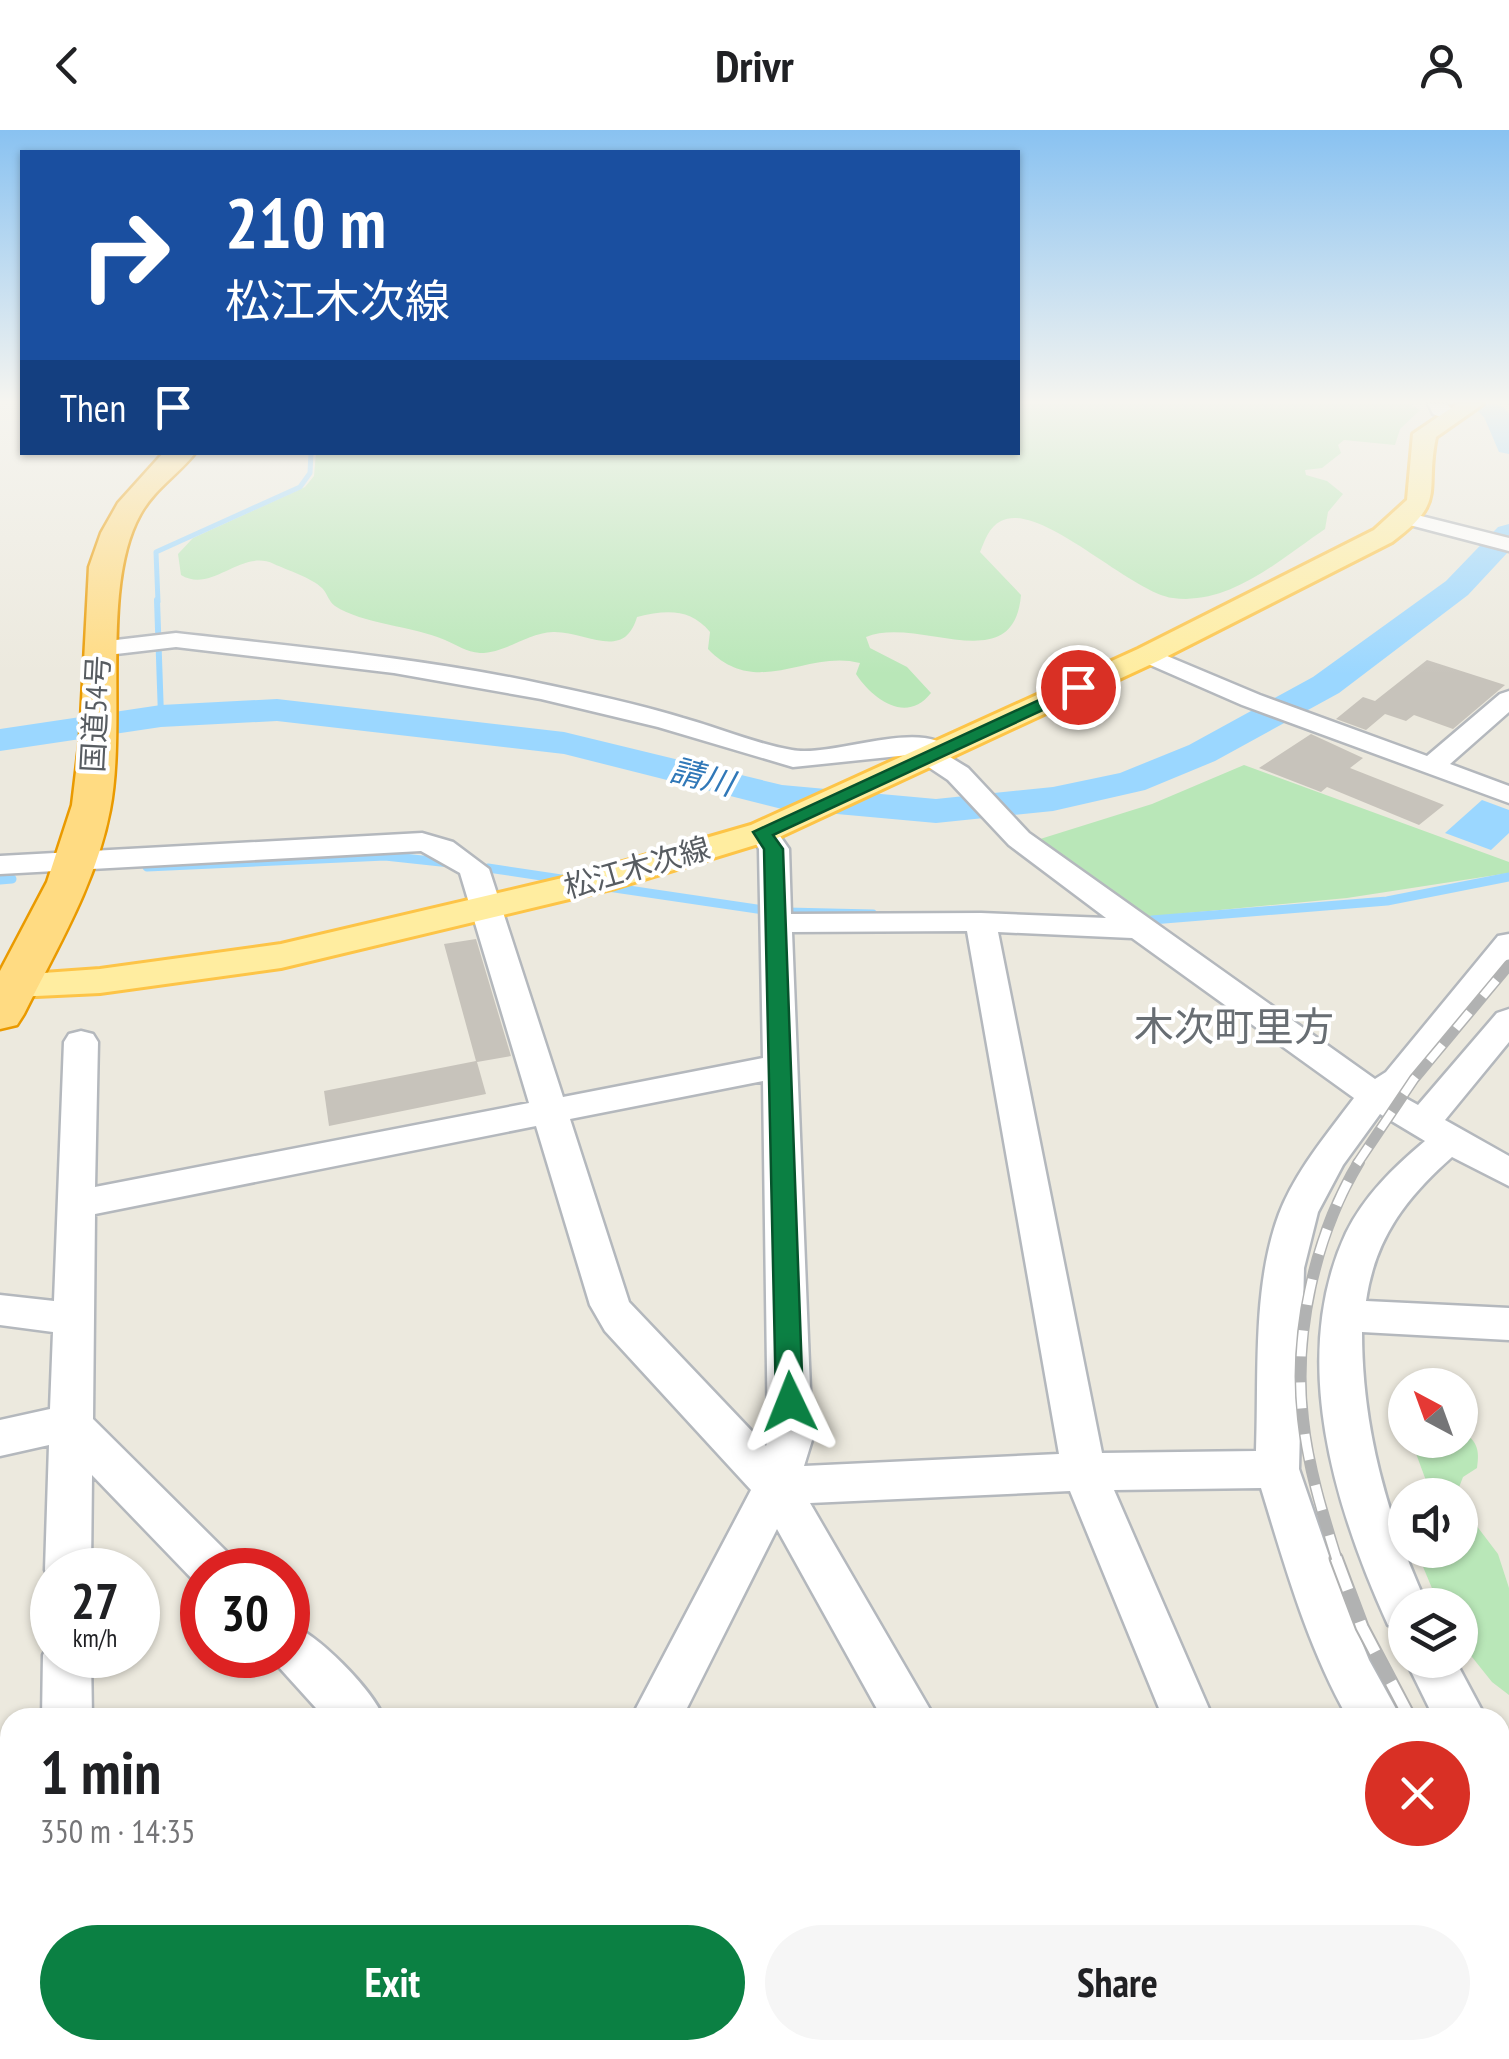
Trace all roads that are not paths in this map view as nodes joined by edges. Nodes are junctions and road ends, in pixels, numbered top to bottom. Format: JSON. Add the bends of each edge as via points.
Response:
{"nodes":[{"id":1,"x":137,"y":494,"type":"edge"},
{"id":2,"x":1423,"y":494,"type":"edge"},
{"id":3,"x":1410,"y":519,"type":"junction"},
{"id":4,"x":1509,"y":544,"type":"edge"},
{"id":5,"x":99,"y":649,"type":"junction"},
{"id":6,"x":1148,"y":655,"type":"junction"},
{"id":7,"x":1509,"y":699,"type":"edge"},
{"id":8,"x":935,"y":754,"type":"junction"},
{"id":9,"x":1431,"y":766,"type":"junction"},
{"id":10,"x":1509,"y":795,"type":"edge"},
{"id":11,"x":774,"y":828,"type":"junction"},
{"id":12,"x":78,"y":859,"type":"junction"},
{"id":13,"x":0,"y":865,"type":"edge"},
{"id":14,"x":487,"y":908,"type":"junction"},
{"id":15,"x":981,"y":922,"type":"junction"},
{"id":16,"x":776,"y":923,"type":"junction"},
{"id":17,"x":1140,"y":928,"type":"junction"},
{"id":18,"x":1509,"y":943,"type":"edge"},
{"id":19,"x":4,"y":997,"type":"edge"},
{"id":20,"x":1506,"y":1027,"type":"edge"},
{"id":21,"x":81,"y":1042,"type":"dead end"},
{"id":22,"x":780,"y":1066,"type":"junction"},
{"id":23,"x":1375,"y":1096,"type":"junction"},
{"id":24,"x":552,"y":1113,"type":"junction"},
{"id":25,"x":1438,"y":1130,"type":"junction"},
{"id":26,"x":1509,"y":1173,"type":"edge"},
{"id":27,"x":76,"y":1205,"type":"junction"},
{"id":28,"x":0,"y":1310,"type":"edge"},
{"id":29,"x":1343,"y":1315,"type":"junction"},
{"id":30,"x":72,"y":1320,"type":"junction"},
{"id":31,"x":1509,"y":1324,"type":"edge"},
{"id":32,"x":69,"y":1423,"type":"junction"},
{"id":33,"x":0,"y":1438,"type":"edge"},
{"id":34,"x":1278,"y":1469,"type":"junction"},
{"id":35,"x":1084,"y":1472,"type":"junction"},
{"id":36,"x":776,"y":1486,"type":"junction"},
{"id":37,"x":68,"y":1548,"type":"edge"},
{"id":38,"x":192,"y":1548,"type":"edge"},
{"id":39,"x":1397,"y":1588,"type":"edge"},
{"id":40,"x":310,"y":1668,"type":"edge"},
{"id":41,"x":68,"y":1678,"type":"edge"},
{"id":42,"x":1439,"y":1678,"type":"edge"},
{"id":43,"x":67,"y":1708,"type":"edge"},
{"id":44,"x":349,"y":1708,"type":"edge"},
{"id":45,"x":661,"y":1708,"type":"edge"},
{"id":46,"x":904,"y":1708,"type":"edge"},
{"id":47,"x":1184,"y":1708,"type":"edge"},
{"id":48,"x":1370,"y":1708,"type":"edge"},
{"id":49,"x":1455,"y":1708,"type":"edge"}],
"edges":[{"from":1,"to":5,"type":"highway","name":"国道54号","via":[[111,540]]},
{"from":2,"to":3,"type":"main road"},
{"from":3,"to":4,"type":"street"},
{"from":3,"to":6,"type":"main road","name":"松江木次線"},
{"from":5,"to":8,"type":"street","via":[[158,642],[376,664],[541,692],[794,759],[892,746],[922,746]]},
{"from":5,"to":12,"type":"highway","name":"国道54号","via":[[91,803]]},
{"from":6,"to":8,"type":"main road","name":"松江木次線"},
{"from":6,"to":9,"type":"street"},
{"from":7,"to":9,"type":"street"},
{"from":8,"to":11,"type":"main road","name":"松江木次線"},
{"from":8,"to":17,"type":"street","via":[[1008,829]]},
{"from":9,"to":10,"type":"street"},
{"from":11,"to":14,"type":"main road","name":"松江木次線"},
{"from":11,"to":16,"type":"street"},
{"from":12,"to":13,"type":"street"},
{"from":12,"to":14,"type":"street","via":[[422,842],[474,869]]},
{"from":12,"to":19,"type":"highway","name":"国道54号","via":[[56,913]]},
{"from":14,"to":19,"type":"main road","name":"松江木次線","via":[[281,956]]},
{"from":14,"to":24,"type":"street"},
{"from":15,"to":16,"type":"street"},
{"from":15,"to":17,"type":"street"},
{"from":15,"to":35,"type":"street"},
{"from":16,"to":22,"type":"street"},
{"from":17,"to":23,"type":"street"},
{"from":18,"to":23,"type":"street","via":[[1398,1080]]},
{"from":20,"to":25,"type":"street"},
{"from":21,"to":27,"type":"street"},
{"from":22,"to":24,"type":"street"},
{"from":22,"to":36,"type":"street","via":[[790,1440]]},
{"from":23,"to":25,"type":"street"},
{"from":23,"to":34,"type":"street","via":[[1299,1212],[1284,1268]]},
{"from":24,"to":27,"type":"street"},
{"from":24,"to":36,"type":"street","via":[[619,1320]]},
{"from":25,"to":26,"type":"street"},
{"from":25,"to":29,"type":"street","via":[[1366,1231]]},
{"from":27,"to":30,"type":"street"},
{"from":28,"to":30,"type":"street"},
{"from":29,"to":31,"type":"street"},
{"from":29,"to":39,"type":"street","via":[[1342,1391],[1358,1483]]},
{"from":30,"to":32,"type":"street"},
{"from":32,"to":33,"type":"street"},
{"from":32,"to":37,"type":"street"},
{"from":32,"to":38,"type":"street"},
{"from":34,"to":35,"type":"street"},
{"from":34,"to":48,"type":"street","via":[[1318,1594]]},
{"from":35,"to":36,"type":"street"},
{"from":35,"to":47,"type":"street"},
{"from":36,"to":45,"type":"street"},
{"from":36,"to":46,"type":"street"},
{"from":40,"to":44,"type":"street"},
{"from":41,"to":43,"type":"street"},
{"from":42,"to":49,"type":"street"}]}
